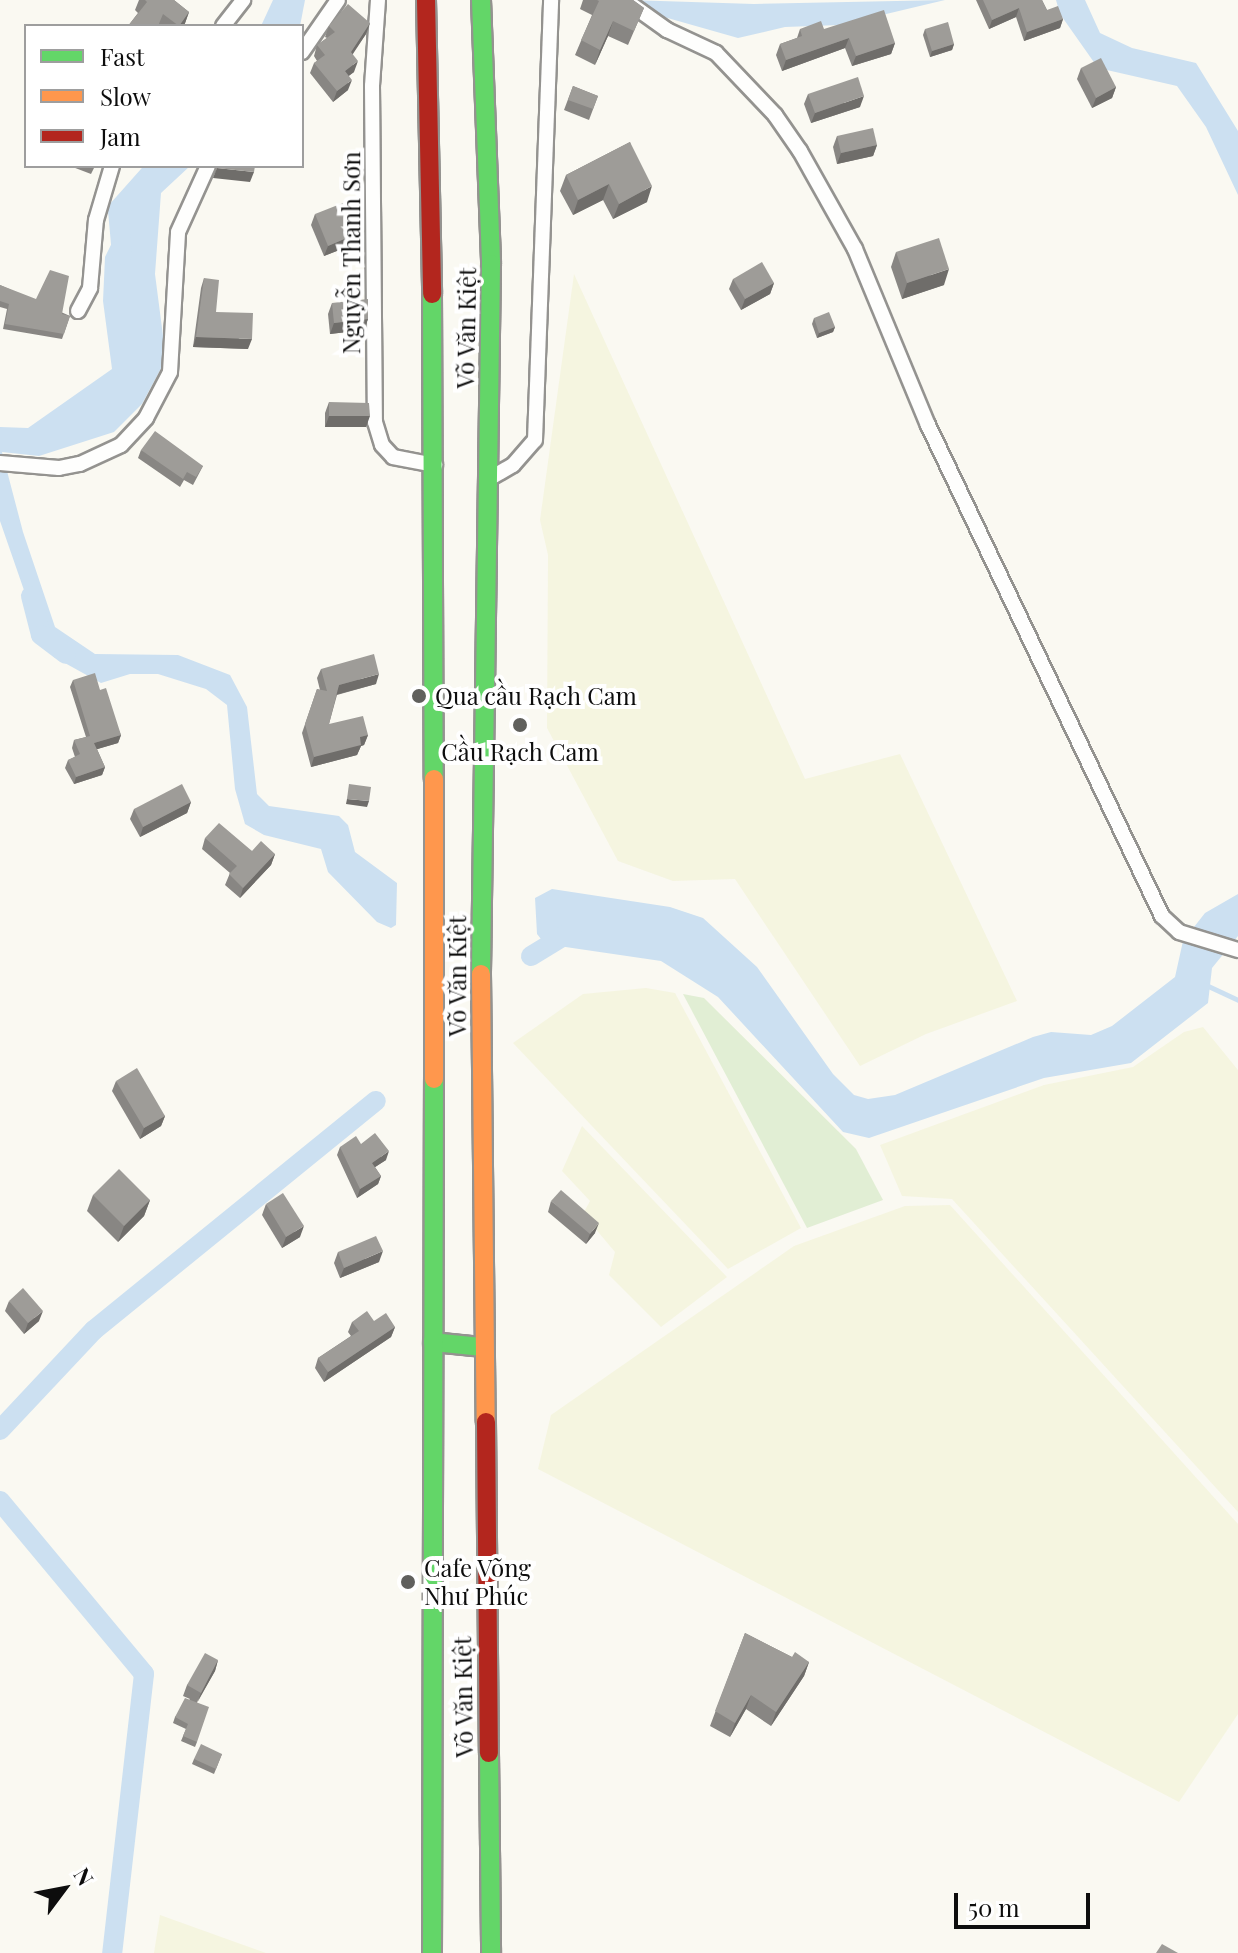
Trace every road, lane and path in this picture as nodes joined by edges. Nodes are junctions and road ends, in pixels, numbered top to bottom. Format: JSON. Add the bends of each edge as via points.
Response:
{"nodes":[{"id":1,"x":243,"y":0,"type":"edge"},
{"id":2,"x":338,"y":0,"type":"edge"},
{"id":3,"x":378,"y":0,"type":"edge"},
{"id":4,"x":426,"y":0,"type":"edge"},
{"id":5,"x":481,"y":0,"type":"edge"},
{"id":6,"x":551,"y":0,"type":"edge"},
{"id":7,"x":625,"y":0,"type":"edge"},
{"id":8,"x":225,"y":24,"type":"edge"},
{"id":9,"x":304,"y":49,"type":"edge"},
{"id":10,"x":111,"y":168,"type":"edge"},
{"id":11,"x":207,"y":168,"type":"edge"},
{"id":12,"x":78,"y":311,"type":"dead end"},
{"id":13,"x":0,"y":463,"type":"edge"},
{"id":14,"x":435,"y":465,"type":"junction"},
{"id":15,"x":487,"y":480,"type":"junction"},
{"id":16,"x":1234,"y":949,"type":"edge"},
{"id":17,"x":433,"y":1342,"type":"junction"},
{"id":18,"x":482,"y":1347,"type":"junction"},
{"id":19,"x":432,"y":1953,"type":"edge"},
{"id":20,"x":491,"y":1953,"type":"edge"}],
"edges":[{"from":1,"to":8,"type":"street"},
{"from":2,"to":9,"type":"street"},
{"from":3,"to":14,"type":"street","name":"Nguyễn Thanh Sơn","via":[[372,86],[375,422],[378,438],[393,457]]},
{"from":4,"to":14,"type":"main road","name":"Võ Văn Kiệt"},
{"from":5,"to":15,"type":"main road","name":"Võ Văn Kiệt","via":[[491,264]]},
{"from":6,"to":15,"type":"street","via":[[535,440],[521,459]]},
{"from":7,"to":16,"type":"street","via":[[667,30],[707,47],[736,72],[775,115],[825,192],[855,249],[928,425],[1155,903],[1179,932]]},
{"from":10,"to":12,"type":"street","via":[[96,220],[90,288]]},
{"from":11,"to":13,"type":"street","via":[[178,232],[174,350],[162,394],[132,435],[100,456],[59,468]]},
{"from":14,"to":17,"type":"main road","name":"Võ Văn Kiệt"},
{"from":15,"to":18,"type":"main road","name":"Võ Văn Kiệt"},
{"from":17,"to":18,"type":"main road"},
{"from":17,"to":19,"type":"main road","name":"Võ Văn Kiệt"},
{"from":18,"to":20,"type":"main road","name":"Võ Văn Kiệt"}]}
